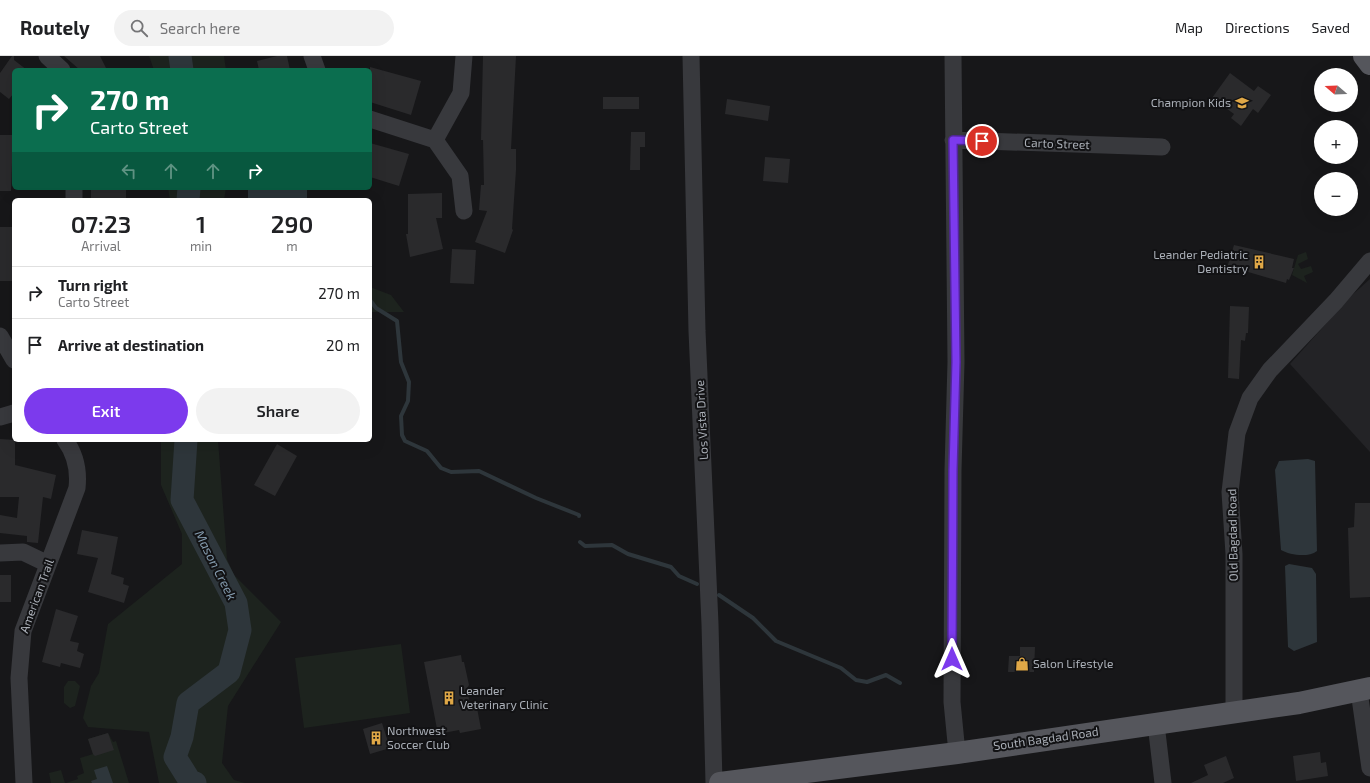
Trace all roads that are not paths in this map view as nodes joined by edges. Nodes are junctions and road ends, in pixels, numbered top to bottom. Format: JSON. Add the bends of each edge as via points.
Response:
{"nodes":[{"id":1,"x":48,"y":56,"type":"edge"},
{"id":2,"x":312,"y":56,"type":"edge"},
{"id":3,"x":464,"y":56,"type":"edge"},
{"id":4,"x":691,"y":56,"type":"edge"},
{"id":5,"x":953,"y":56,"type":"edge"},
{"id":6,"x":1364,"y":56,"type":"edge"},
{"id":7,"x":1370,"y":64,"type":"edge"},
{"id":8,"x":60,"y":68,"type":"edge"},
{"id":9,"x":316,"y":68,"type":"edge"},
{"id":10,"x":372,"y":120,"type":"edge"},
{"id":11,"x":435,"y":140,"type":"junction"},
{"id":12,"x":953,"y":140,"type":"junction"},
{"id":13,"x":1162,"y":147,"type":"dead end"},
{"id":14,"x":464,"y":211,"type":"dead end"},
{"id":15,"x":1370,"y":261,"type":"edge"},
{"id":16,"x":12,"y":414,"type":"edge"},
{"id":17,"x":0,"y":417,"type":"edge"},
{"id":18,"x":66,"y":442,"type":"edge"},
{"id":19,"x":0,"y":553,"type":"edge"},
{"id":20,"x":48,"y":564,"type":"junction"},
{"id":21,"x":1364,"y":690,"type":"edge"},
{"id":22,"x":1234,"y":712,"type":"junction"},
{"id":23,"x":1156,"y":724,"type":"junction"},
{"id":24,"x":957,"y":753,"type":"junction"},
{"id":25,"x":1370,"y":768,"type":"edge"},
{"id":26,"x":769,"y":780,"type":"edge"},
{"id":27,"x":24,"y":783,"type":"edge"},
{"id":28,"x":714,"y":783,"type":"edge"},
{"id":29,"x":720,"y":783,"type":"edge"},
{"id":30,"x":1163,"y":783,"type":"edge"}],
"edges":[{"from":1,"to":8,"type":"street"},
{"from":2,"to":9,"type":"street"},
{"from":3,"to":11,"type":"street","via":[[461,93]]},
{"from":4,"to":28,"type":"street","name":"Los Vista Drive","via":[[697,331]]},
{"from":5,"to":12,"type":"street"},
{"from":6,"to":7,"type":"main road"},
{"from":10,"to":11,"type":"street"},
{"from":11,"to":14,"type":"street","via":[[460,176]]},
{"from":12,"to":13,"type":"street","name":"Carto Street"},
{"from":12,"to":24,"type":"street","via":[[956,362],[952,702]]},
{"from":15,"to":22,"type":"street","name":"Old Bagdad Road","via":[[1270,370],[1250,398],[1237,433],[1230,492],[1234,554]]},
{"from":16,"to":17,"type":"street"},
{"from":18,"to":20,"type":"street","name":"American Trail","via":[[77,468],[77,488]]},
{"from":19,"to":20,"type":"street","via":[[23,552]]},
{"from":20,"to":27,"type":"street","name":"American Trail","via":[[20,643]]},
{"from":21,"to":22,"type":"main road","name":"South Bagdad Road"},
{"from":21,"to":25,"type":"street"},
{"from":22,"to":23,"type":"main road","name":"South Bagdad Road"},
{"from":23,"to":24,"type":"main road","name":"South Bagdad Road"},
{"from":23,"to":30,"type":"street"},
{"from":24,"to":26,"type":"main road","name":"South Bagdad Road"},
{"from":26,"to":29,"type":"main road","name":"South Bagdad Road"}]}
